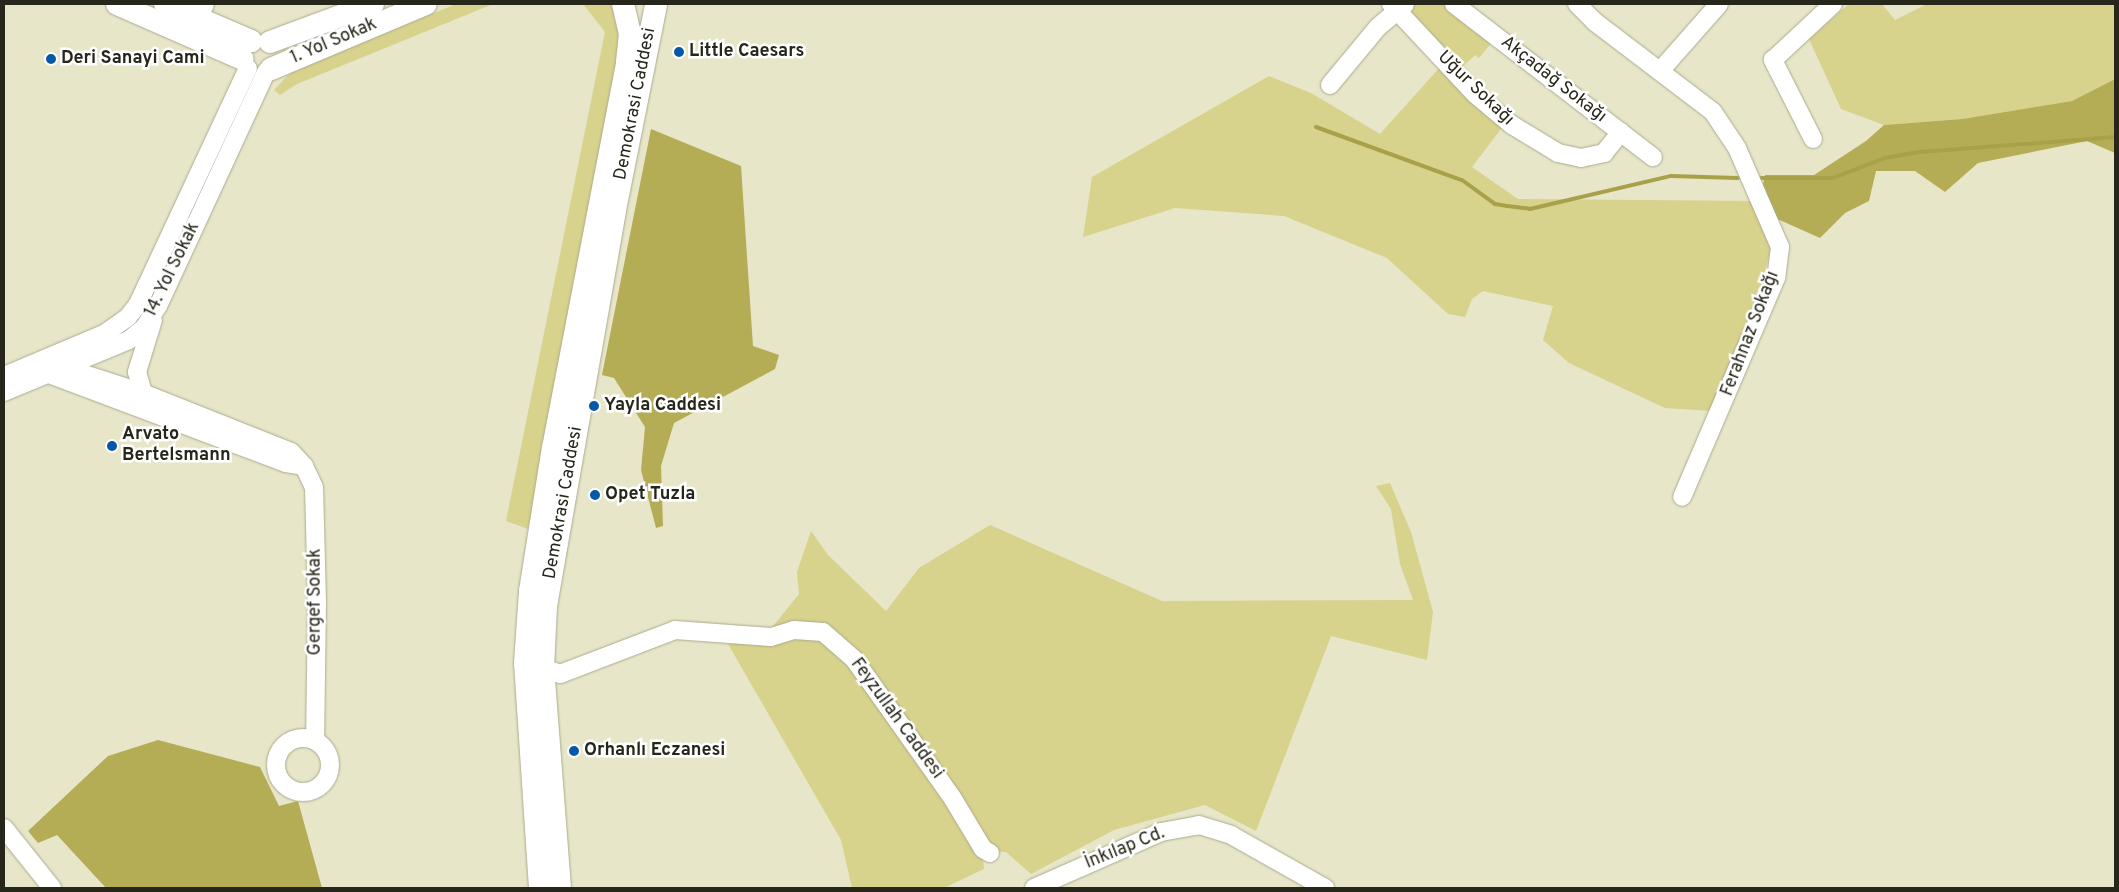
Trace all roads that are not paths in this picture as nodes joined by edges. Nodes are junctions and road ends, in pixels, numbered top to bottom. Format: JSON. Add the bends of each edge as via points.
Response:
{"nodes":[{"id":1,"x":117,"y":4,"type":"edge"},
{"id":2,"x":165,"y":4,"type":"edge"},
{"id":3,"x":373,"y":4,"type":"edge"},
{"id":4,"x":426,"y":4,"type":"edge"},
{"id":5,"x":623,"y":4,"type":"edge"},
{"id":6,"x":656,"y":4,"type":"edge"},
{"id":7,"x":1454,"y":4,"type":"edge"},
{"id":8,"x":1577,"y":4,"type":"edge"},
{"id":9,"x":1719,"y":4,"type":"edge"},
{"id":10,"x":1833,"y":4,"type":"edge"},
{"id":11,"x":1398,"y":6,"type":"edge"},
{"id":12,"x":202,"y":11,"type":"edge"},
{"id":13,"x":386,"y":12,"type":"edge"},
{"id":14,"x":258,"y":58,"type":"junction"},
{"id":15,"x":1660,"y":71,"type":"junction"},
{"id":16,"x":1330,"y":85,"type":"dead end"},
{"id":17,"x":1621,"y":132,"type":"junction"},
{"id":18,"x":1813,"y":139,"type":"dead end"},
{"id":19,"x":1652,"y":157,"type":"dead end"},
{"id":20,"x":158,"y":306,"type":"junction"},
{"id":21,"x":66,"y":367,"type":"junction"},
{"id":22,"x":47,"y":368,"type":"junction"},
{"id":23,"x":4,"y":376,"type":"edge"},
{"id":24,"x":4,"y":392,"type":"edge"},
{"id":25,"x":144,"y":393,"type":"junction"},
{"id":26,"x":304,"y":466,"type":"junction"},
{"id":27,"x":1682,"y":497,"type":"dead end"},
{"id":28,"x":543,"y":668,"type":"junction"},
{"id":29,"x":315,"y":741,"type":"dead end"},
{"id":30,"x":4,"y":828,"type":"edge"},
{"id":31,"x":990,"y":853,"type":"dead end"},
{"id":32,"x":52,"y":888,"type":"edge"},
{"id":33,"x":540,"y":888,"type":"edge"},
{"id":34,"x":560,"y":888,"type":"edge"},
{"id":35,"x":1034,"y":888,"type":"edge"},
{"id":36,"x":1325,"y":888,"type":"edge"}],
"edges":[{"from":1,"to":14,"type":"main road"},
{"from":2,"to":12,"type":"main road"},
{"from":3,"to":14,"type":"main road","name":"1. Yol Sokak"},
{"from":4,"to":13,"type":"main road","name":"1. Yol Sokak"},
{"from":5,"to":33,"type":"main road","name":"Demokrasi Caddesi","via":[[630,34],[627,62],[548,475],[530,592],[525,663]]},
{"from":6,"to":28,"type":"main road","name":"Demokrasi Caddesi","via":[[557,533],[546,606]]},
{"from":7,"to":17,"type":"street","name":"Akçadağ Sokağı"},
{"from":8,"to":15,"type":"street","name":"Ferahnaz Sokağı","via":[[1595,22]]},
{"from":9,"to":15,"type":"street"},
{"from":10,"to":18,"type":"street","via":[[1774,60]]},
{"from":11,"to":16,"type":"street"},
{"from":11,"to":17,"type":"street","name":"Uğur Sokağı","via":[[1475,94],[1512,125],[1558,153],[1581,158],[1604,153]]},
{"from":12,"to":14,"type":"main road"},
{"from":13,"to":14,"type":"main road","name":"1. Yol Sokak"},
{"from":14,"to":20,"type":"street","name":"14. Yol Sokak"},
{"from":14,"to":22,"type":"street","name":"14. Yol Sokak","via":[[138,304],[117,327]]},
{"from":15,"to":27,"type":"street","name":"Ferahnaz Sokağı","via":[[1718,119],[1737,148],[1780,247],[1776,278]]},
{"from":17,"to":19,"type":"street","name":"Akçadağ Sokağı"},
{"from":20,"to":21,"type":"street","name":"14. Yol Sokak","via":[[144,328],[129,340]]},
{"from":20,"to":25,"type":"street","via":[[138,362],[138,380]]},
{"from":21,"to":22,"type":"street","name":"Gergef Sokak"},
{"from":21,"to":25,"type":"street","name":"Gergef Sokak"},
{"from":22,"to":23,"type":"street","name":"14. Yol Sokak"},
{"from":22,"to":24,"type":"street","name":"14. Yol Sokak"},
{"from":22,"to":26,"type":"street","via":[[286,463]]},
{"from":25,"to":26,"type":"street","name":"Gergef Sokak","via":[[291,452]]},
{"from":26,"to":29,"type":"street","name":"Gergef Sokak","via":[[314,487],[317,603]]},
{"from":28,"to":31,"type":"street","name":"Feyzullah Caddesi","via":[[560,674],[675,630],[771,637],[794,630],[823,632],[854,659],[953,799],[983,849]]},
{"from":28,"to":34,"type":"main road","name":"Demokrasi Caddesi"},
{"from":30,"to":32,"type":"street"},
{"from":35,"to":36,"type":"street","name":"İnkılap Cd.","via":[[1161,832],[1199,825],[1231,835]]}]}
